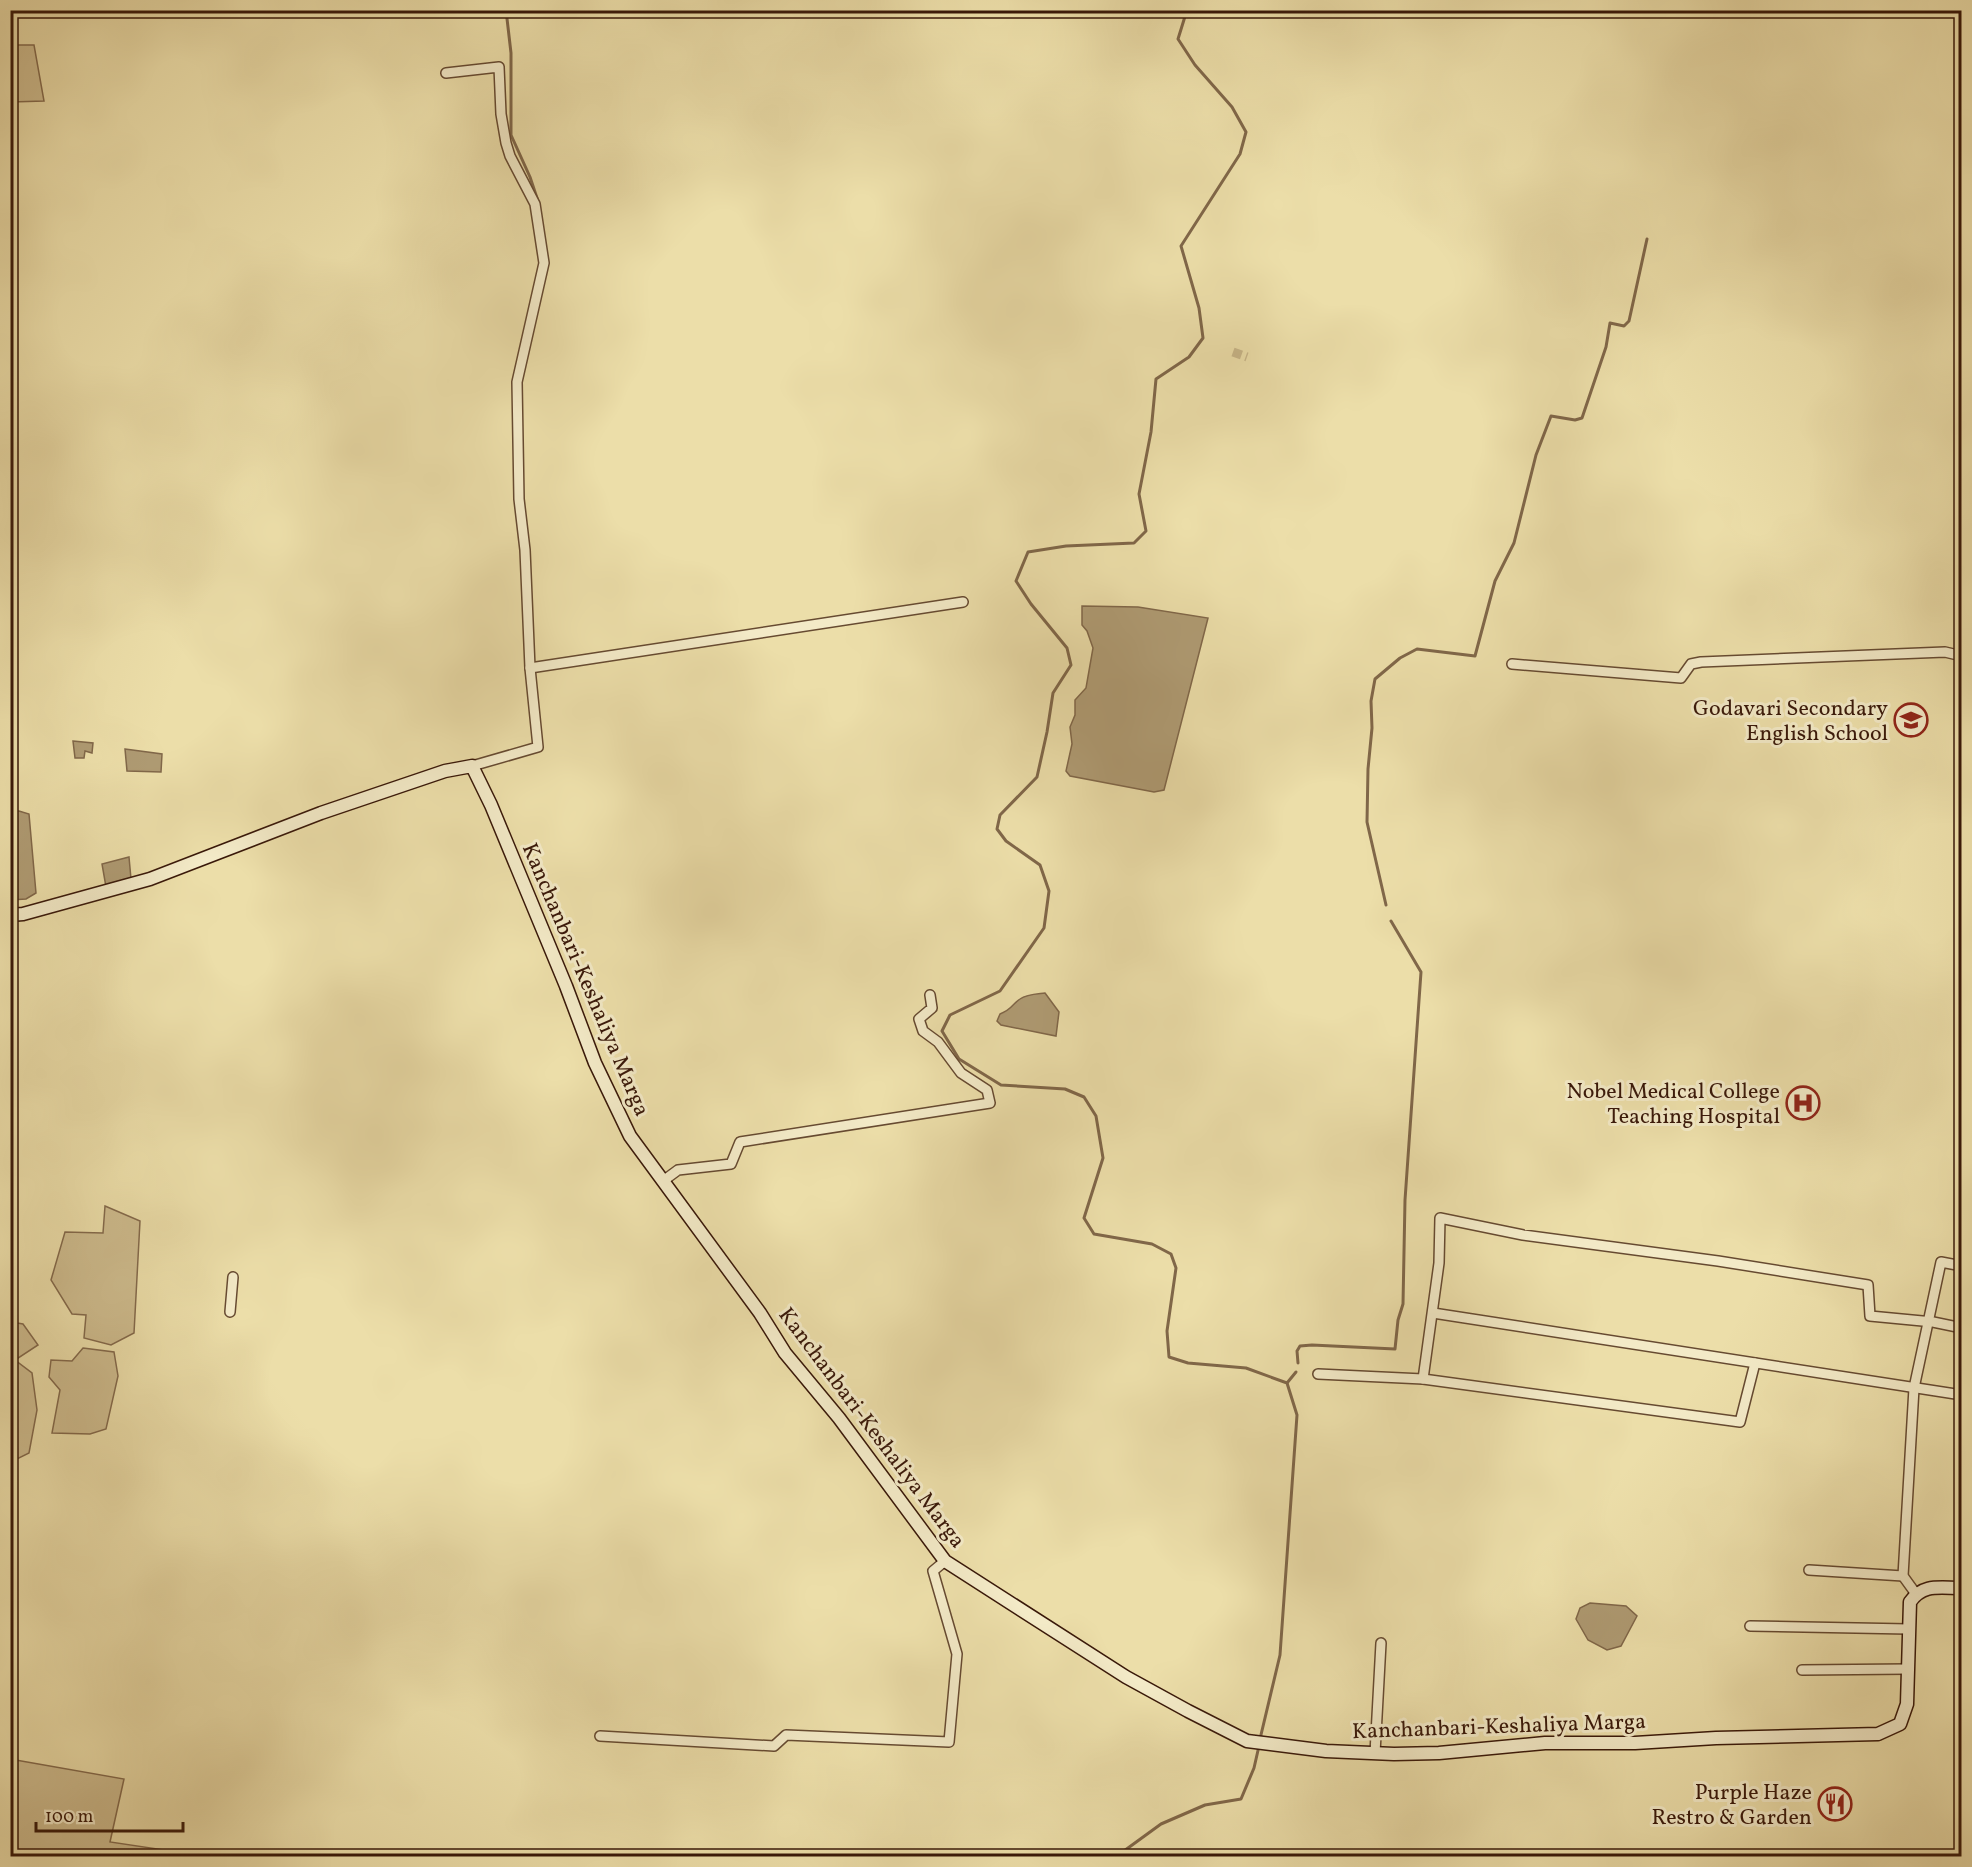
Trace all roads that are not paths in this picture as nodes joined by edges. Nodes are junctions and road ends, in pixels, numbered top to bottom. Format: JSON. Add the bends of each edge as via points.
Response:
{"nodes":[{"id":1,"x":446,"y":73,"type":"dead end"},
{"id":2,"x":963,"y":602,"type":"dead end"},
{"id":3,"x":1962,"y":656,"type":"edge"},
{"id":4,"x":1512,"y":664,"type":"dead end"},
{"id":5,"x":530,"y":668,"type":"junction"},
{"id":6,"x":472,"y":766,"type":"junction"},
{"id":7,"x":10,"y":915,"type":"edge"},
{"id":8,"x":930,"y":995,"type":"dead end"},
{"id":9,"x":663,"y":1181,"type":"junction"},
{"id":10,"x":1962,"y":1266,"type":"edge"},
{"id":11,"x":233,"y":1278,"type":"dead end"},
{"id":12,"x":230,"y":1312,"type":"dead end"},
{"id":13,"x":1433,"y":1313,"type":"junction"},
{"id":14,"x":1929,"y":1322,"type":"junction"},
{"id":15,"x":1962,"y":1328,"type":"edge"},
{"id":16,"x":1755,"y":1363,"type":"junction"},
{"id":17,"x":1318,"y":1374,"type":"dead end"},
{"id":18,"x":1423,"y":1379,"type":"junction"},
{"id":19,"x":1914,"y":1388,"type":"junction"},
{"id":20,"x":1962,"y":1395,"type":"edge"},
{"id":21,"x":945,"y":1561,"type":"junction"},
{"id":22,"x":1809,"y":1570,"type":"dead end"},
{"id":23,"x":1903,"y":1576,"type":"junction"},
{"id":24,"x":1962,"y":1588,"type":"edge"},
{"id":25,"x":1916,"y":1594,"type":"junction"},
{"id":26,"x":1750,"y":1626,"type":"dead end"},
{"id":27,"x":1908,"y":1629,"type":"junction"},
{"id":28,"x":1381,"y":1643,"type":"dead end"},
{"id":29,"x":1908,"y":1669,"type":"junction"},
{"id":30,"x":1802,"y":1670,"type":"dead end"},
{"id":31,"x":600,"y":1736,"type":"dead end"},
{"id":32,"x":1375,"y":1753,"type":"junction"}],
"edges":[{"from":1,"to":5,"type":"street","via":[[499,67],[506,143],[535,204],[544,263],[517,382]]},
{"from":2,"to":5,"type":"street"},
{"from":3,"to":4,"type":"street","via":[[1945,652],[1701,662],[1691,664],[1681,678]]},
{"from":5,"to":6,"type":"street","via":[[538,747]]},
{"from":6,"to":7,"type":"street","via":[[445,771],[321,813],[150,879]]},
{"from":6,"to":9,"type":"street","name":"Kanchanbari-Keshaliya Marga","via":[[567,986],[599,1071],[630,1136]]},
{"from":8,"to":9,"type":"street","via":[[932,1008],[920,1019],[923,1031],[938,1042],[961,1073],[987,1090],[990,1103],[740,1143],[731,1164],[678,1170]]},
{"from":9,"to":21,"type":"street","name":"Kanchanbari-Keshaliya Marga","via":[[785,1353]]},
{"from":10,"to":14,"type":"street","via":[[1941,1262]]},
{"from":11,"to":12,"type":"street"},
{"from":13,"to":14,"type":"street","via":[[1440,1218],[1868,1285],[1870,1316]]},
{"from":13,"to":16,"type":"street"},
{"from":13,"to":18,"type":"street"},
{"from":14,"to":15,"type":"street"},
{"from":14,"to":19,"type":"street"},
{"from":16,"to":18,"type":"street","via":[[1740,1422]]},
{"from":16,"to":19,"type":"street"},
{"from":17,"to":18,"type":"street"},
{"from":19,"to":20,"type":"street"},
{"from":19,"to":23,"type":"street"},
{"from":21,"to":31,"type":"street","via":[[933,1571],[957,1654],[949,1742],[786,1736],[774,1746]]},
{"from":21,"to":32,"type":"street","name":"Kanchanbari-Keshaliya Marga","via":[[1126,1677],[1247,1741]]},
{"from":22,"to":23,"type":"street"},
{"from":23,"to":25,"type":"street"},
{"from":24,"to":25,"type":"street","via":[[1934,1587]]},
{"from":25,"to":27,"type":"street","name":"Kanchanbari-Keshaliya Marga","via":[[1910,1602]]},
{"from":26,"to":27,"type":"street"},
{"from":27,"to":29,"type":"street","name":"Kanchanbari-Keshaliya Marga"},
{"from":28,"to":32,"type":"street"},
{"from":29,"to":30,"type":"street"},
{"from":29,"to":32,"type":"street","name":"Kanchanbari-Keshaliya Marga","via":[[1905,1714],[1900,1724],[1878,1734],[1545,1743],[1439,1753]]}]}
